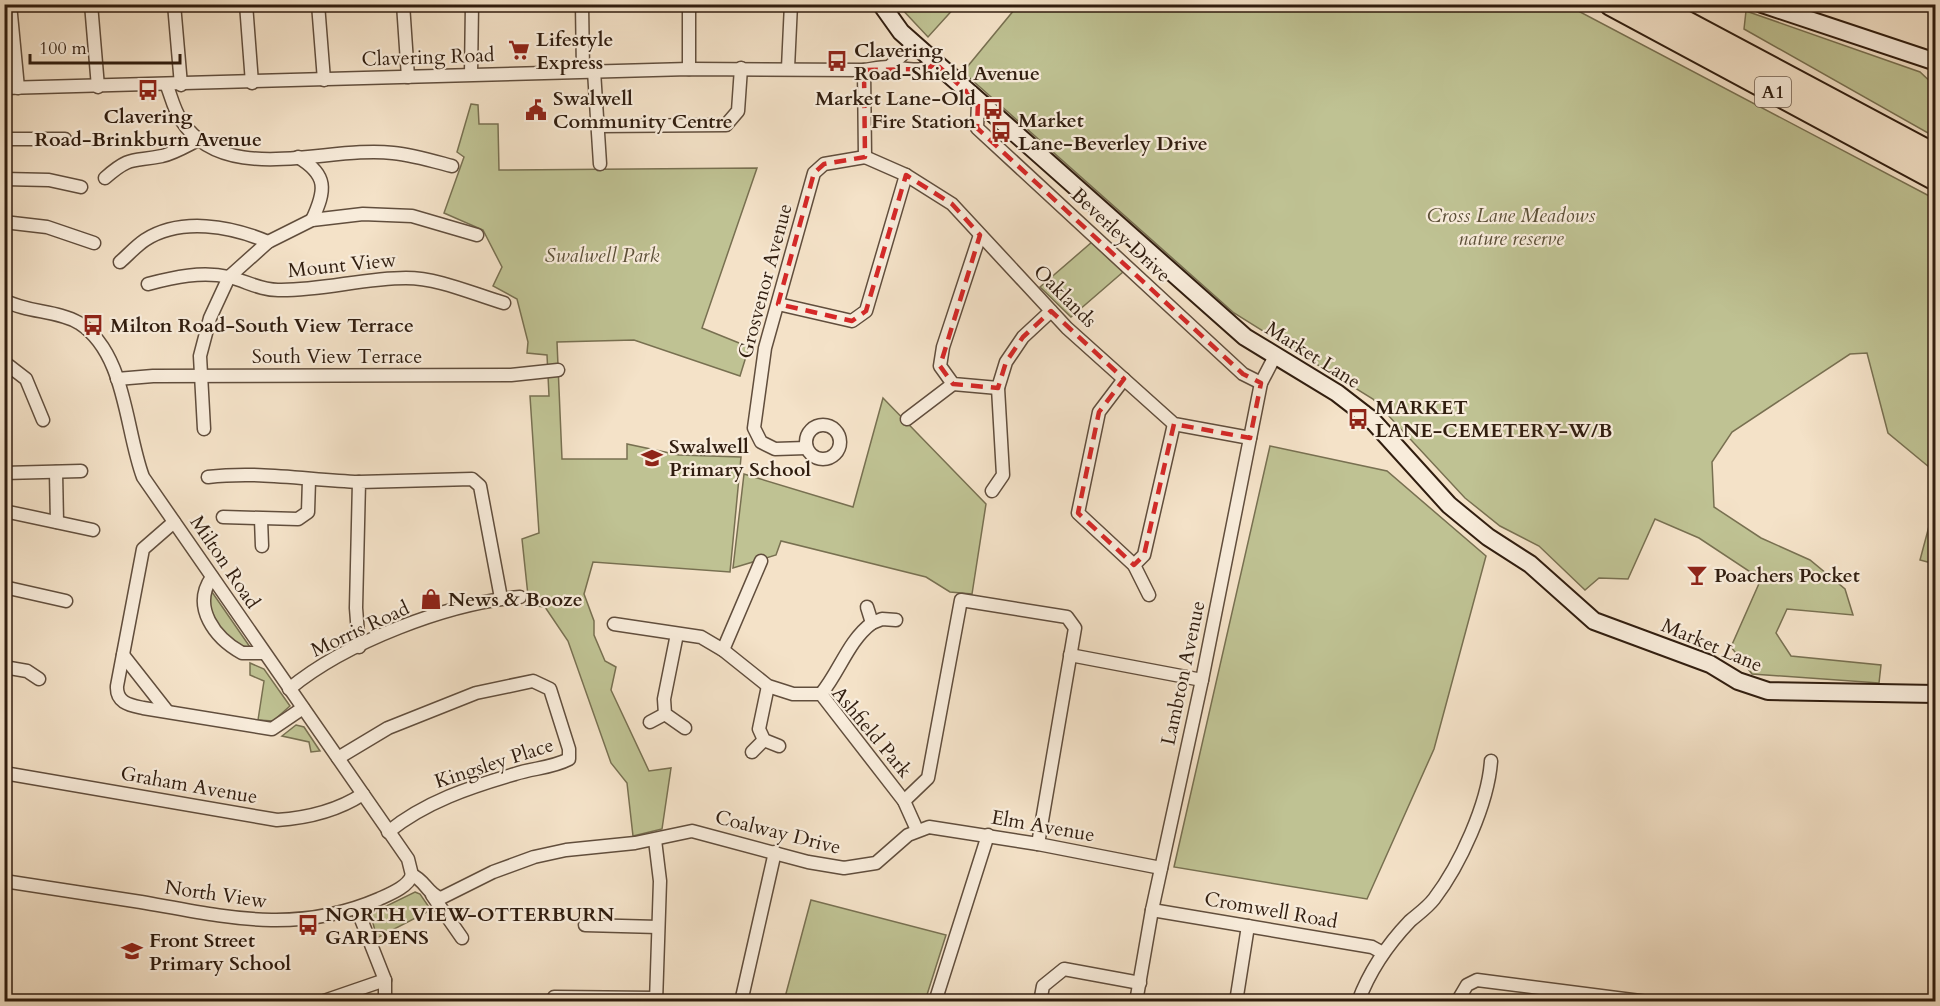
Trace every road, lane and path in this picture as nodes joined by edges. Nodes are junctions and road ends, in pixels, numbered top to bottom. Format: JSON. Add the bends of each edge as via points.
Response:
{"nodes":[{"id":1,"x":10,"y":4,"type":"edge"},
{"id":2,"x":91,"y":4,"type":"edge"},
{"id":3,"x":174,"y":4,"type":"edge"},
{"id":4,"x":246,"y":4,"type":"edge"},
{"id":5,"x":318,"y":4,"type":"edge"},
{"id":6,"x":403,"y":4,"type":"edge"},
{"id":7,"x":472,"y":4,"type":"edge"},
{"id":8,"x":582,"y":4,"type":"edge"},
{"id":9,"x":688,"y":4,"type":"edge"},
{"id":10,"x":791,"y":4,"type":"edge"},
{"id":11,"x":881,"y":4,"type":"edge"},
{"id":12,"x":1611,"y":4,"type":"edge"},
{"id":13,"x":1651,"y":4,"type":"edge"},
{"id":14,"x":1762,"y":4,"type":"edge"},
{"id":15,"x":915,"y":44,"type":"junction"},
{"id":16,"x":1935,"y":62,"type":"edge"},
{"id":17,"x":935,"y":63,"type":"junction"},
{"id":18,"x":890,"y":67,"type":"junction"},
{"id":19,"x":741,"y":68,"type":"junction"},
{"id":20,"x":788,"y":68,"type":"junction"},
{"id":21,"x":689,"y":69,"type":"junction"},
{"id":22,"x":864,"y":70,"type":"junction"},
{"id":23,"x":588,"y":71,"type":"junction"},
{"id":24,"x":471,"y":74,"type":"junction"},
{"id":25,"x":408,"y":77,"type":"junction"},
{"id":26,"x":324,"y":80,"type":"junction"},
{"id":27,"x":252,"y":83,"type":"junction"},
{"id":28,"x":181,"y":85,"type":"junction"},
{"id":29,"x":167,"y":86,"type":"junction"},
{"id":30,"x":98,"y":87,"type":"junction"},
{"id":31,"x":4,"y":88,"type":"edge"},
{"id":32,"x":18,"y":88,"type":"junction"},
{"id":33,"x":978,"y":102,"type":"junction"},
{"id":34,"x":598,"y":126,"type":"junction"},
{"id":35,"x":4,"y":139,"type":"edge"},
{"id":36,"x":66,"y":139,"type":"dead end"},
{"id":37,"x":198,"y":140,"type":"junction"},
{"id":38,"x":1935,"y":156,"type":"edge"},
{"id":39,"x":298,"y":157,"type":"junction"},
{"id":40,"x":865,"y":158,"type":"junction"},
{"id":41,"x":600,"y":164,"type":"dead end"},
{"id":42,"x":452,"y":166,"type":"dead end"},
{"id":43,"x":906,"y":175,"type":"junction"},
{"id":44,"x":105,"y":178,"type":"dead end"},
{"id":45,"x":4,"y":179,"type":"edge"},
{"id":46,"x":1935,"y":179,"type":"edge"},
{"id":47,"x":81,"y":187,"type":"dead end"},
{"id":48,"x":312,"y":220,"type":"junction"},
{"id":49,"x":4,"y":222,"type":"edge"},
{"id":50,"x":477,"y":235,"type":"dead end"},
{"id":51,"x":980,"y":235,"type":"junction"},
{"id":52,"x":267,"y":242,"type":"junction"},
{"id":53,"x":94,"y":243,"type":"dead end"},
{"id":54,"x":120,"y":261,"type":"dead end"},
{"id":55,"x":229,"y":277,"type":"junction"},
{"id":56,"x":147,"y":284,"type":"dead end"},
{"id":57,"x":4,"y":300,"type":"edge"},
{"id":58,"x":504,"y":303,"type":"dead end"},
{"id":59,"x":778,"y":304,"type":"junction"},
{"id":60,"x":1051,"y":311,"type":"junction"},
{"id":61,"x":1275,"y":356,"type":"junction"},
{"id":62,"x":4,"y":362,"type":"edge"},
{"id":63,"x":558,"y":370,"type":"dead end"},
{"id":64,"x":201,"y":376,"type":"junction"},
{"id":65,"x":117,"y":379,"type":"junction"},
{"id":66,"x":1124,"y":379,"type":"junction"},
{"id":67,"x":1261,"y":383,"type":"junction"},
{"id":68,"x":953,"y":384,"type":"junction"},
{"id":69,"x":998,"y":388,"type":"junction"},
{"id":70,"x":907,"y":419,"type":"dead end"},
{"id":71,"x":43,"y":420,"type":"dead end"},
{"id":72,"x":1174,"y":424,"type":"junction"},
{"id":73,"x":204,"y":429,"type":"dead end"},
{"id":74,"x":1250,"y":438,"type":"junction"},
{"id":75,"x":806,"y":448,"type":"dead end"},
{"id":76,"x":81,"y":471,"type":"dead end"},
{"id":77,"x":56,"y":472,"type":"junction"},
{"id":78,"x":4,"y":473,"type":"edge"},
{"id":79,"x":208,"y":477,"type":"dead end"},
{"id":80,"x":309,"y":480,"type":"junction"},
{"id":81,"x":358,"y":482,"type":"junction"},
{"id":82,"x":992,"y":491,"type":"dead end"},
{"id":83,"x":4,"y":511,"type":"edge"},
{"id":84,"x":223,"y":518,"type":"dead end"},
{"id":85,"x":261,"y":519,"type":"junction"},
{"id":86,"x":57,"y":522,"type":"junction"},
{"id":87,"x":174,"y":522,"type":"junction"},
{"id":88,"x":93,"y":530,"type":"dead end"},
{"id":89,"x":262,"y":546,"type":"dead end"},
{"id":90,"x":761,"y":561,"type":"dead end"},
{"id":91,"x":1134,"y":565,"type":"junction"},
{"id":92,"x":212,"y":577,"type":"junction"},
{"id":93,"x":4,"y":587,"type":"edge"},
{"id":94,"x":1149,"y":595,"type":"dead end"},
{"id":95,"x":520,"y":597,"type":"dead end"},
{"id":96,"x":501,"y":598,"type":"junction"},
{"id":97,"x":66,"y":601,"type":"dead end"},
{"id":98,"x":867,"y":607,"type":"dead end"},
{"id":99,"x":896,"y":620,"type":"dead end"},
{"id":100,"x":872,"y":622,"type":"junction"},
{"id":101,"x":614,"y":624,"type":"dead end"},
{"id":102,"x":677,"y":634,"type":"junction"},
{"id":103,"x":359,"y":646,"type":"junction"},
{"id":104,"x":723,"y":650,"type":"junction"},
{"id":105,"x":263,"y":653,"type":"junction"},
{"id":106,"x":123,"y":655,"type":"junction"},
{"id":107,"x":1070,"y":655,"type":"junction"},
{"id":108,"x":4,"y":667,"type":"edge"},
{"id":109,"x":39,"y":679,"type":"dead end"},
{"id":110,"x":1203,"y":680,"type":"junction"},
{"id":111,"x":768,"y":686,"type":"junction"},
{"id":112,"x":289,"y":689,"type":"junction"},
{"id":113,"x":821,"y":694,"type":"junction"},
{"id":114,"x":1935,"y":694,"type":"edge"},
{"id":115,"x":303,"y":708,"type":"junction"},
{"id":116,"x":167,"y":711,"type":"junction"},
{"id":117,"x":665,"y":714,"type":"junction"},
{"id":118,"x":650,"y":722,"type":"dead end"},
{"id":119,"x":685,"y":728,"type":"dead end"},
{"id":120,"x":765,"y":740,"type":"junction"},
{"id":121,"x":779,"y":746,"type":"dead end"},
{"id":122,"x":752,"y":752,"type":"dead end"},
{"id":123,"x":338,"y":758,"type":"junction"},
{"id":124,"x":1491,"y":761,"type":"dead end"},
{"id":125,"x":4,"y":773,"type":"edge"},
{"id":126,"x":363,"y":794,"type":"junction"},
{"id":127,"x":904,"y":801,"type":"junction"},
{"id":128,"x":917,"y":830,"type":"junction"},
{"id":129,"x":388,"y":832,"type":"junction"},
{"id":130,"x":988,"y":835,"type":"junction"},
{"id":131,"x":655,"y":840,"type":"junction"},
{"id":132,"x":1038,"y":844,"type":"junction"},
{"id":133,"x":775,"y":852,"type":"junction"},
{"id":134,"x":1161,"y":868,"type":"junction"},
{"id":135,"x":412,"y":875,"type":"junction"},
{"id":136,"x":4,"y":881,"type":"edge"},
{"id":137,"x":432,"y":895,"type":"junction"},
{"id":138,"x":357,"y":909,"type":"junction"},
{"id":139,"x":1152,"y":910,"type":"junction"},
{"id":140,"x":585,"y":925,"type":"dead end"},
{"id":141,"x":1248,"y":926,"type":"junction"},
{"id":142,"x":658,"y":927,"type":"junction"},
{"id":143,"x":462,"y":938,"type":"dead end"},
{"id":144,"x":1383,"y":953,"type":"junction"},
{"id":145,"x":384,"y":980,"type":"junction"},
{"id":146,"x":1140,"y":983,"type":"junction"},
{"id":147,"x":554,"y":996,"type":"dead end"},
{"id":148,"x":656,"y":1000,"type":"edge"},
{"id":149,"x":321,"y":1002,"type":"edge"},
{"id":150,"x":385,"y":1002,"type":"edge"},
{"id":151,"x":741,"y":1002,"type":"edge"},
{"id":152,"x":935,"y":1002,"type":"edge"},
{"id":153,"x":1040,"y":1002,"type":"edge"},
{"id":154,"x":1136,"y":1002,"type":"edge"},
{"id":155,"x":1236,"y":1002,"type":"edge"},
{"id":156,"x":1358,"y":1002,"type":"edge"},
{"id":157,"x":1457,"y":1002,"type":"edge"},
{"id":158,"x":1648,"y":1002,"type":"edge"}],
"edges":[{"from":1,"to":32,"type":"street"},
{"from":2,"to":30,"type":"street"},
{"from":3,"to":28,"type":"street"},
{"from":4,"to":27,"type":"street"},
{"from":5,"to":26,"type":"street"},
{"from":6,"to":25,"type":"street"},
{"from":7,"to":24,"type":"street"},
{"from":8,"to":23,"type":"street"},
{"from":9,"to":21,"type":"street"},
{"from":10,"to":20,"type":"street"},
{"from":11,"to":15,"type":"street","name":"Market Lane"},
{"from":12,"to":46,"type":"highway","number":"A1"},
{"from":13,"to":38,"type":"highway","number":"A1"},
{"from":14,"to":16,"type":"street"},
{"from":15,"to":17,"type":"street","name":"Market Lane"},
{"from":15,"to":18,"type":"street"},
{"from":17,"to":18,"type":"street","name":"Clavering Road","via":[[928,69]]},
{"from":17,"to":33,"type":"street","name":"Market Lane"},
{"from":18,"to":22,"type":"street","name":"Clavering Road"},
{"from":19,"to":20,"type":"street","name":"Clavering Road"},
{"from":19,"to":21,"type":"street","name":"Clavering Road"},
{"from":19,"to":34,"type":"street","via":[[738,111],[726,125]]},
{"from":20,"to":22,"type":"street","name":"Clavering Road"},
{"from":21,"to":23,"type":"street","name":"Clavering Road"},
{"from":22,"to":40,"type":"street"},
{"from":23,"to":24,"type":"street","name":"Clavering Road"},
{"from":23,"to":34,"type":"street"},
{"from":24,"to":25,"type":"street","name":"Clavering Road"},
{"from":25,"to":26,"type":"street","name":"Clavering Road"},
{"from":26,"to":27,"type":"street","name":"Clavering Road"},
{"from":27,"to":28,"type":"street","name":"Clavering Road"},
{"from":28,"to":29,"type":"street","name":"Clavering Road"},
{"from":29,"to":30,"type":"street","name":"Clavering Road"},
{"from":29,"to":37,"type":"street","via":[[180,119]]},
{"from":30,"to":32,"type":"street","name":"Clavering Road"},
{"from":31,"to":32,"type":"street","name":"Clavering Road"},
{"from":33,"to":61,"type":"street","name":"Market Lane","via":[[1245,337]]},
{"from":33,"to":67,"type":"street","name":"Beverley Drive","via":[[977,128],[1243,374]]},
{"from":34,"to":41,"type":"street"},
{"from":35,"to":36,"type":"street"},
{"from":37,"to":39,"type":"street","via":[[221,153],[252,159]]},
{"from":37,"to":44,"type":"street","via":[[161,156],[139,157],[120,165]]},
{"from":39,"to":42,"type":"street","via":[[392,153]]},
{"from":39,"to":48,"type":"street","via":[[313,166],[323,182],[321,202]]},
{"from":40,"to":43,"type":"street","name":"Oaklands"},
{"from":40,"to":59,"type":"street","name":"Grosvenor Avenue","via":[[824,164],[814,173]]},
{"from":43,"to":51,"type":"street","name":"Oaklands","via":[[952,204]]},
{"from":43,"to":59,"type":"street","via":[[866,311],[852,321]]},
{"from":45,"to":47,"type":"street","via":[[49,180]]},
{"from":48,"to":50,"type":"street","via":[[363,214],[412,216]]},
{"from":48,"to":52,"type":"street"},
{"from":49,"to":53,"type":"street","via":[[47,227]]},
{"from":51,"to":60,"type":"street","name":"Oaklands"},
{"from":51,"to":68,"type":"street","via":[[943,347],[940,366]]},
{"from":52,"to":54,"type":"street","via":[[244,231],[176,228],[146,239]]},
{"from":52,"to":55,"type":"street"},
{"from":55,"to":56,"type":"street","name":"Mount View","via":[[180,276]]},
{"from":55,"to":58,"type":"street","name":"Mount View","via":[[275,290],[408,278]]},
{"from":55,"to":64,"type":"street","via":[[210,318],[200,356]]},
{"from":57,"to":65,"type":"street","name":"Milton Road","via":[[78,323],[102,345]]},
{"from":59,"to":75,"type":"street","name":"Grosvenor Avenue","via":[[765,348],[754,428],[761,442],[776,449]]},
{"from":60,"to":66,"type":"street","name":"Oaklands"},
{"from":60,"to":69,"type":"street","via":[[1023,337],[1006,362]]},
{"from":61,"to":67,"type":"street","name":"Lambton Avenue"},
{"from":61,"to":114,"type":"street","name":"Market Lane","via":[[1337,393],[1372,420],[1449,505],[1530,564],[1594,621],[1710,664],[1738,681],[1768,691]]},
{"from":62,"to":71,"type":"street","via":[[26,379]]},
{"from":63,"to":64,"type":"street","name":"South View Terrace","via":[[511,375]]},
{"from":64,"to":65,"type":"street","name":"South View Terrace"},
{"from":64,"to":73,"type":"street"},
{"from":65,"to":87,"type":"street","name":"Milton Road","via":[[143,477]]},
{"from":66,"to":72,"type":"street","name":"Oaklands"},
{"from":66,"to":91,"type":"street","via":[[1099,412],[1078,513]]},
{"from":67,"to":74,"type":"street","name":"Lambton Avenue"},
{"from":68,"to":69,"type":"street"},
{"from":68,"to":70,"type":"street"},
{"from":69,"to":82,"type":"street","via":[[1004,475]]},
{"from":72,"to":74,"type":"street"},
{"from":72,"to":91,"type":"street","via":[[1144,555]]},
{"from":74,"to":110,"type":"street","name":"Lambton Avenue"},
{"from":76,"to":77,"type":"street"},
{"from":77,"to":78,"type":"street"},
{"from":77,"to":86,"type":"street"},
{"from":79,"to":80,"type":"street","via":[[295,476]]},
{"from":80,"to":81,"type":"street"},
{"from":80,"to":85,"type":"street","via":[[308,512],[298,519]]},
{"from":81,"to":96,"type":"street","via":[[472,479],[480,486]]},
{"from":81,"to":103,"type":"street"},
{"from":83,"to":86,"type":"street"},
{"from":84,"to":85,"type":"street"},
{"from":85,"to":89,"type":"street"},
{"from":86,"to":88,"type":"street"},
{"from":87,"to":92,"type":"street","name":"Milton Road"},
{"from":87,"to":106,"type":"street","via":[[143,549]]},
{"from":90,"to":104,"type":"street"},
{"from":91,"to":94,"type":"street"},
{"from":92,"to":105,"type":"street","name":"Milton Road"},
{"from":92,"to":105,"type":"street","via":[[204,588],[204,600],[213,630],[242,653]]},
{"from":93,"to":97,"type":"street"},
{"from":95,"to":96,"type":"street","name":"Morris Road"},
{"from":96,"to":103,"type":"street","name":"Morris Road","via":[[427,619]]},
{"from":98,"to":100,"type":"street"},
{"from":99,"to":100,"type":"street"},
{"from":100,"to":113,"type":"street","via":[[854,640]]},
{"from":101,"to":102,"type":"street","name":"Ashfield Park"},
{"from":102,"to":104,"type":"street","name":"Ashfield Park","via":[[701,638]]},
{"from":102,"to":117,"type":"street","via":[[664,699]]},
{"from":103,"to":112,"type":"street","name":"Morris Road"},
{"from":104,"to":111,"type":"street","name":"Ashfield Park"},
{"from":105,"to":112,"type":"street","name":"Milton Road"},
{"from":106,"to":116,"type":"street"},
{"from":106,"to":116,"type":"street","via":[[117,692],[127,705]]},
{"from":107,"to":110,"type":"street"},
{"from":107,"to":127,"type":"street","via":[[1075,628],[1067,617],[961,600],[928,778]]},
{"from":107,"to":132,"type":"street"},
{"from":108,"to":109,"type":"street","via":[[27,671]]},
{"from":110,"to":134,"type":"street","name":"Lambton Avenue"},
{"from":111,"to":113,"type":"street","name":"Ashfield Park","via":[[793,694]]},
{"from":111,"to":120,"type":"street","via":[[759,729]]},
{"from":112,"to":115,"type":"street","name":"Milton Road"},
{"from":113,"to":127,"type":"street","name":"Ashfield Park"},
{"from":115,"to":116,"type":"street","via":[[272,729]]},
{"from":115,"to":123,"type":"street","name":"Milton Road"},
{"from":117,"to":118,"type":"street"},
{"from":117,"to":119,"type":"street"},
{"from":120,"to":121,"type":"street"},
{"from":120,"to":122,"type":"street"},
{"from":123,"to":126,"type":"street","name":"Milton Road"},
{"from":123,"to":129,"type":"street","name":"Kingsley Place","via":[[388,728],[458,699],[532,681],[550,689],[569,759],[461,791]]},
{"from":124,"to":144,"type":"street","via":[[1490,777],[1448,881]]},
{"from":125,"to":126,"type":"street","name":"Graham Avenue","via":[[277,820],[330,811]]},
{"from":126,"to":129,"type":"street","name":"Milton Road"},
{"from":127,"to":128,"type":"street","name":"Ashfield Park"},
{"from":128,"to":130,"type":"street","name":"Elm Avenue","via":[[929,827]]},
{"from":128,"to":133,"type":"street","name":"Coalway Drive","via":[[876,863],[854,869]]},
{"from":129,"to":135,"type":"street","name":"Milton Road","via":[[409,861]]},
{"from":130,"to":132,"type":"street","name":"Elm Avenue"},
{"from":130,"to":152,"type":"street"},
{"from":131,"to":133,"type":"street","name":"Coalway Drive","via":[[692,831]]},
{"from":131,"to":137,"type":"street","name":"Coalway Drive","via":[[534,857],[493,872],[443,898]]},
{"from":131,"to":142,"type":"street","via":[[660,881]]},
{"from":132,"to":134,"type":"street","name":"Elm Avenue"},
{"from":133,"to":151,"type":"street"},
{"from":134,"to":139,"type":"street","name":"Lambton Avenue"},
{"from":135,"to":137,"type":"street","via":[[423,881]]},
{"from":135,"to":138,"type":"street","name":"North View","via":[[397,890]]},
{"from":136,"to":138,"type":"street","name":"North View","via":[[251,920],[280,922]]},
{"from":137,"to":143,"type":"street"},
{"from":138,"to":145,"type":"street"},
{"from":139,"to":141,"type":"street","name":"Cromwell Road"},
{"from":139,"to":146,"type":"street","name":"Lambton Avenue"},
{"from":140,"to":142,"type":"street"},
{"from":141,"to":144,"type":"street","name":"Cromwell Road","via":[[1372,947]]},
{"from":141,"to":155,"type":"street"},
{"from":142,"to":148,"type":"street"},
{"from":144,"to":156,"type":"street"},
{"from":145,"to":149,"type":"street"},
{"from":145,"to":150,"type":"street"},
{"from":146,"to":153,"type":"street","via":[[1064,969],[1043,986]]},
{"from":146,"to":154,"type":"street","name":"Lambton Avenue"},
{"from":147,"to":148,"type":"street"},
{"from":157,"to":158,"type":"street","via":[[1467,985],[1477,980]]}]}
